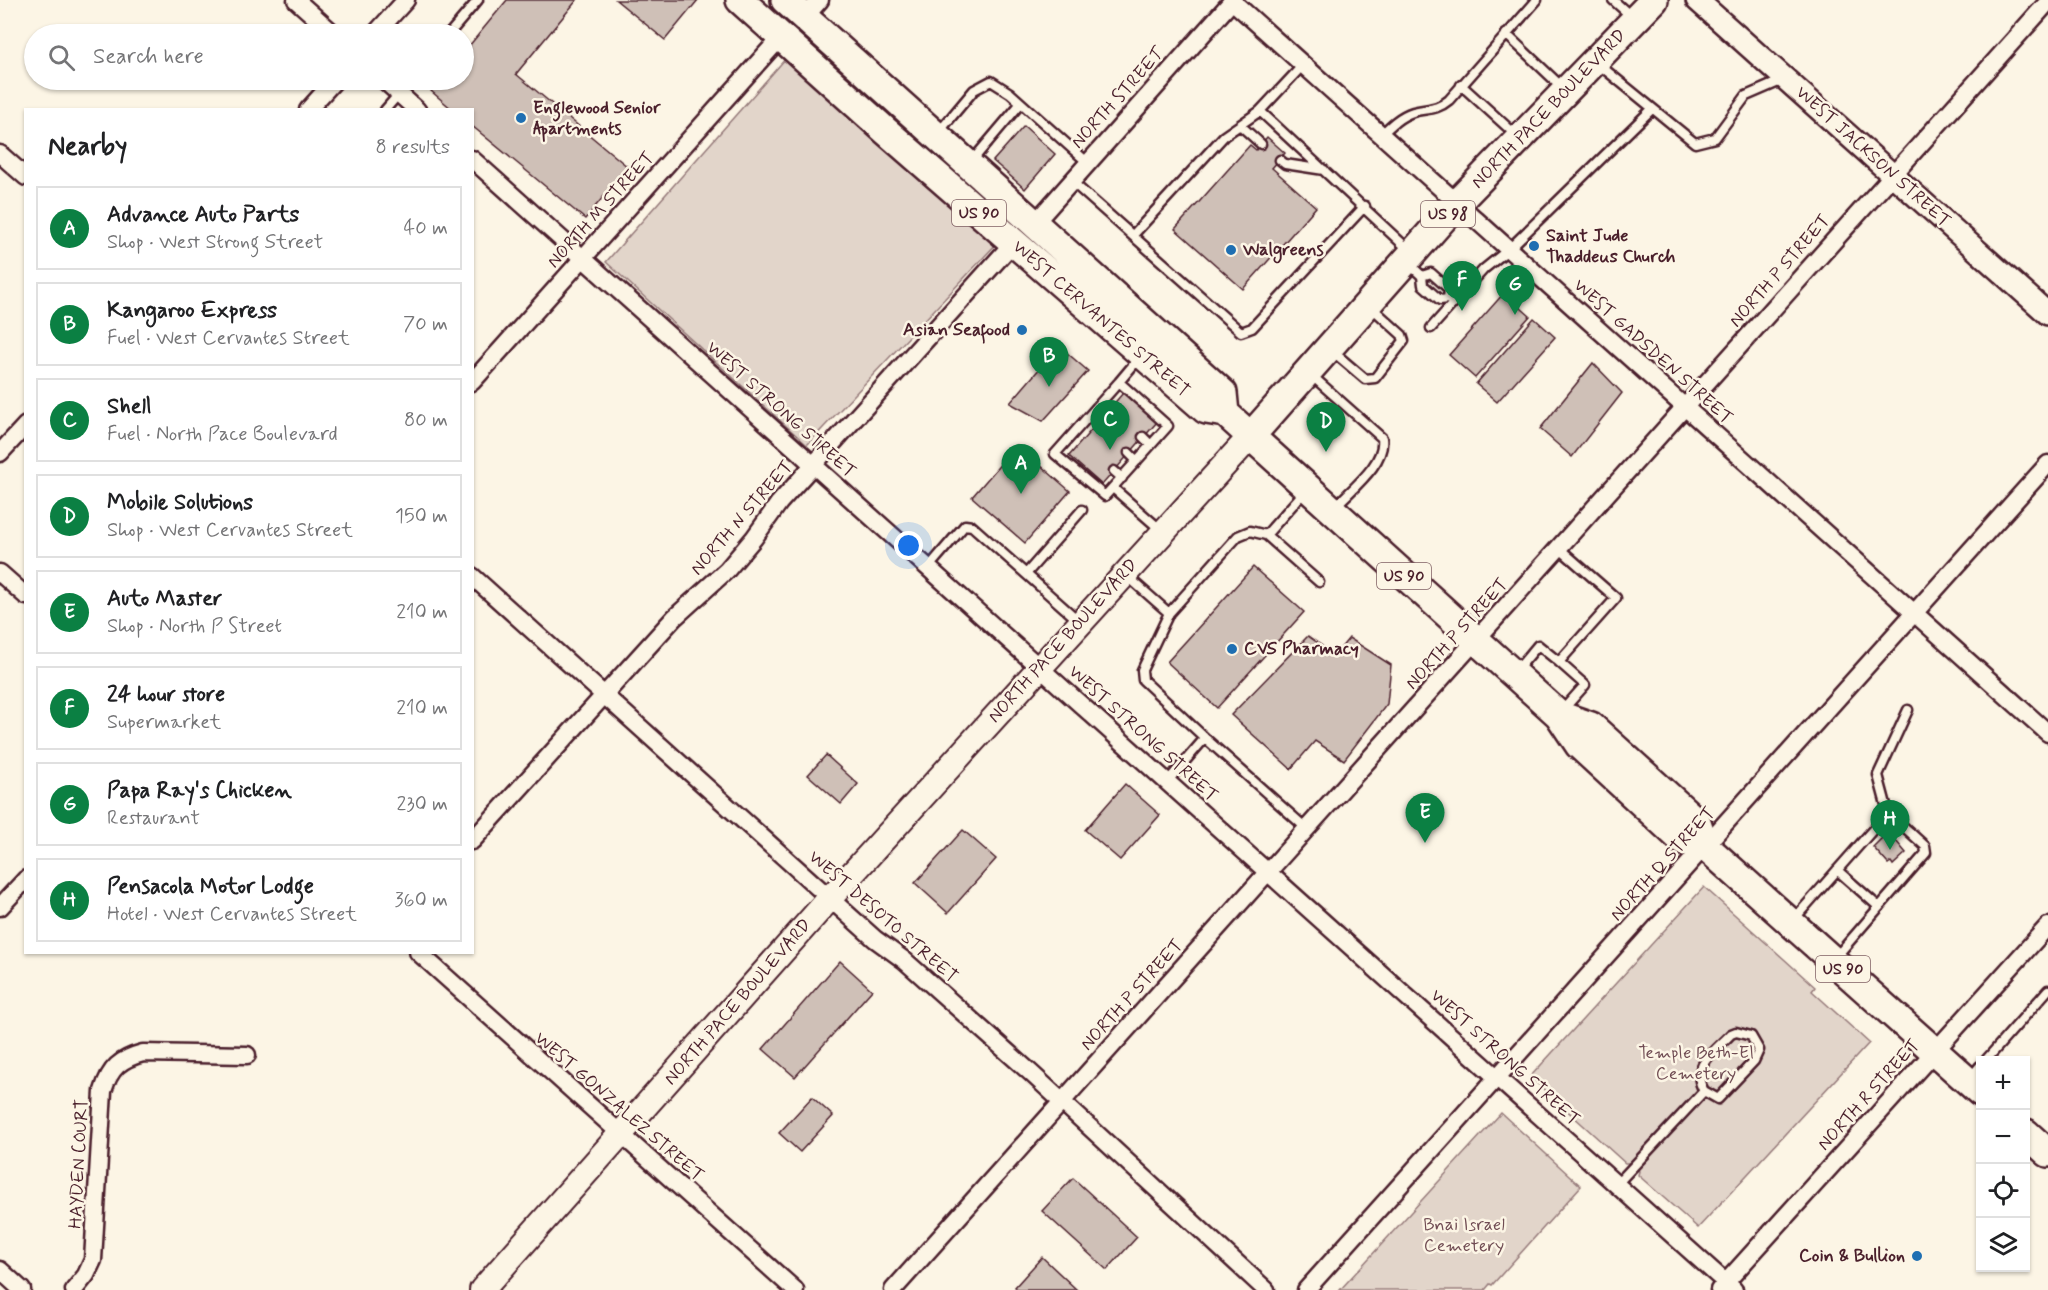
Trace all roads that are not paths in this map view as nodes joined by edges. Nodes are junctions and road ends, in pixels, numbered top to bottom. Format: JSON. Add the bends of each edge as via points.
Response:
{"nodes":[{"id":1,"x":296,"y":0,"type":"edge"},
{"id":2,"x":406,"y":0,"type":"edge"},
{"id":3,"x":478,"y":0,"type":"edge"},
{"id":4,"x":740,"y":0,"type":"edge"},
{"id":5,"x":1232,"y":0,"type":"edge"},
{"id":6,"x":1537,"y":0,"type":"edge"},
{"id":7,"x":1614,"y":0,"type":"edge"},
{"id":8,"x":1654,"y":0,"type":"edge"},
{"id":9,"x":1697,"y":0,"type":"edge"},
{"id":10,"x":2048,"y":2,"type":"edge"},
{"id":11,"x":803,"y":6,"type":"edge"},
{"id":12,"x":1635,"y":20,"type":"junction"},
{"id":13,"x":323,"y":24,"type":"edge"},
{"id":14,"x":384,"y":24,"type":"edge"},
{"id":15,"x":458,"y":24,"type":"edge"},
{"id":16,"x":1506,"y":34,"type":"junction"},
{"id":17,"x":781,"y":38,"type":"junction"},
{"id":18,"x":1595,"y":61,"type":"junction"},
{"id":19,"x":1303,"y":65,"type":"junction"},
{"id":20,"x":1786,"y":79,"type":"junction"},
{"id":21,"x":1461,"y":86,"type":"junction"},
{"id":22,"x":325,"y":90,"type":"edge"},
{"id":23,"x":396,"y":90,"type":"edge"},
{"id":24,"x":402,"y":90,"type":"edge"},
{"id":25,"x":1566,"y":91,"type":"junction"},
{"id":26,"x":399,"y":93,"type":"junction"},
{"id":27,"x":1022,"y":104,"type":"junction"},
{"id":28,"x":310,"y":108,"type":"edge"},
{"id":29,"x":387,"y":108,"type":"edge"},
{"id":30,"x":415,"y":108,"type":"edge"},
{"id":31,"x":1652,"y":109,"type":"junction"},
{"id":32,"x":1260,"y":111,"type":"junction"},
{"id":33,"x":1240,"y":125,"type":"junction"},
{"id":34,"x":1381,"y":135,"type":"junction"},
{"id":35,"x":936,"y":136,"type":"junction"},
{"id":36,"x":1520,"y":139,"type":"junction"},
{"id":37,"x":1261,"y":144,"type":"dead end"},
{"id":38,"x":0,"y":154,"type":"edge"},
{"id":39,"x":1280,"y":160,"type":"dead end"},
{"id":40,"x":474,"y":161,"type":"edge"},
{"id":41,"x":1087,"y":162,"type":"junction"},
{"id":42,"x":968,"y":165,"type":"junction"},
{"id":43,"x":1325,"y":170,"type":"junction"},
{"id":44,"x":1892,"y":174,"type":"junction"},
{"id":45,"x":24,"y":175,"type":"edge"},
{"id":46,"x":1070,"y":180,"type":"junction"},
{"id":47,"x":1457,"y":203,"type":"junction"},
{"id":48,"x":1365,"y":206,"type":"junction"},
{"id":49,"x":1034,"y":224,"type":"junction"},
{"id":50,"x":1133,"y":235,"type":"junction"},
{"id":51,"x":1013,"y":243,"type":"junction"},
{"id":52,"x":1509,"y":249,"type":"junction"},
{"id":53,"x":584,"y":259,"type":"junction"},
{"id":54,"x":1414,"y":264,"type":"junction"},
{"id":55,"x":1451,"y":301,"type":"junction"},
{"id":56,"x":1367,"y":304,"type":"junction"},
{"id":57,"x":2048,"y":314,"type":"edge"},
{"id":58,"x":1431,"y":328,"type":"dead end"},
{"id":59,"x":1329,"y":348,"type":"junction"},
{"id":60,"x":1143,"y":354,"type":"junction"},
{"id":61,"x":1308,"y":372,"type":"junction"},
{"id":62,"x":474,"y":380,"type":"edge"},
{"id":63,"x":1119,"y":382,"type":"junction"},
{"id":64,"x":1102,"y":401,"type":"junction"},
{"id":65,"x":1110,"y":408,"type":"dead end"},
{"id":66,"x":1686,"y":408,"type":"junction"},
{"id":67,"x":1225,"y":413,"type":"junction"},
{"id":68,"x":1088,"y":417,"type":"junction"},
{"id":69,"x":1096,"y":425,"type":"dead end"},
{"id":70,"x":24,"y":427,"type":"edge"},
{"id":71,"x":1072,"y":434,"type":"junction"},
{"id":72,"x":1143,"y":437,"type":"dead end"},
{"id":73,"x":1250,"y":437,"type":"junction"},
{"id":74,"x":1080,"y":442,"type":"dead end"},
{"id":75,"x":1151,"y":445,"type":"junction"},
{"id":76,"x":0,"y":453,"type":"edge"},
{"id":77,"x":1129,"y":453,"type":"dead end"},
{"id":78,"x":1137,"y":461,"type":"junction"},
{"id":79,"x":2048,"y":464,"type":"edge"},
{"id":80,"x":813,"y":465,"type":"junction"},
{"id":81,"x":1114,"y":471,"type":"dead end"},
{"id":82,"x":1122,"y":478,"type":"junction"},
{"id":83,"x":1113,"y":488,"type":"junction"},
{"id":84,"x":1307,"y":488,"type":"junction"},
{"id":85,"x":1082,"y":510,"type":"dead end"},
{"id":86,"x":1331,"y":511,"type":"junction"},
{"id":87,"x":1162,"y":532,"type":"junction"},
{"id":88,"x":1266,"y":535,"type":"junction"},
{"id":89,"x":1560,"y":549,"type":"junction"},
{"id":90,"x":928,"y":568,"type":"junction"},
{"id":91,"x":0,"y":573,"type":"edge"},
{"id":92,"x":1026,"y":574,"type":"junction"},
{"id":93,"x":1124,"y":574,"type":"junction"},
{"id":94,"x":474,"y":578,"type":"edge"},
{"id":95,"x":1319,"y":582,"type":"dead end"},
{"id":96,"x":24,"y":594,"type":"edge"},
{"id":97,"x":1168,"y":613,"type":"junction"},
{"id":98,"x":1914,"y":614,"type":"junction"},
{"id":99,"x":1080,"y":622,"type":"junction"},
{"id":100,"x":1477,"y":642,"type":"junction"},
{"id":101,"x":1559,"y":662,"type":"junction"},
{"id":102,"x":1039,"y":667,"type":"junction"},
{"id":103,"x":1513,"y":674,"type":"junction"},
{"id":104,"x":604,"y":695,"type":"junction"},
{"id":105,"x":1908,"y":710,"type":"dead end"},
{"id":106,"x":1559,"y":715,"type":"junction"},
{"id":107,"x":2048,"y":734,"type":"edge"},
{"id":108,"x":1205,"y":738,"type":"junction"},
{"id":109,"x":1167,"y":782,"type":"junction"},
{"id":110,"x":1889,"y":816,"type":"junction"},
{"id":111,"x":1307,"y":830,"type":"junction"},
{"id":112,"x":474,"y":839,"type":"edge"},
{"id":113,"x":1705,"y":846,"type":"junction"},
{"id":114,"x":1837,"y":870,"type":"junction"},
{"id":115,"x":1268,"y":873,"type":"junction"},
{"id":116,"x":24,"y":881,"type":"edge"},
{"id":117,"x":830,"y":898,"type":"junction"},
{"id":118,"x":0,"y":907,"type":"edge"},
{"id":119,"x":1879,"y":907,"type":"junction"},
{"id":120,"x":1791,"y":923,"type":"junction"},
{"id":121,"x":2046,"y":931,"type":"edge"},
{"id":122,"x":420,"y":954,"type":"edge"},
{"id":123,"x":1833,"y":961,"type":"junction"},
{"id":124,"x":2048,"y":990,"type":"edge"},
{"id":125,"x":1935,"y":1051,"type":"junction"},
{"id":126,"x":247,"y":1055,"type":"dead end"},
{"id":127,"x":1990,"y":1056,"type":"edge"},
{"id":128,"x":1498,"y":1078,"type":"junction"},
{"id":129,"x":1976,"y":1080,"type":"edge"},
{"id":130,"x":1704,"y":1091,"type":"junction"},
{"id":131,"x":1062,"y":1103,"type":"junction"},
{"id":132,"x":621,"y":1134,"type":"junction"},
{"id":133,"x":2030,"y":1137,"type":"edge"},
{"id":134,"x":2048,"y":1153,"type":"edge"},
{"id":135,"x":1617,"y":1185,"type":"junction"},
{"id":136,"x":0,"y":1270,"type":"edge"},
{"id":137,"x":1726,"y":1288,"type":"edge"},
{"id":138,"x":22,"y":1290,"type":"edge"},
{"id":139,"x":74,"y":1290,"type":"edge"},
{"id":140,"x":482,"y":1290,"type":"edge"},
{"id":141,"x":795,"y":1290,"type":"edge"},
{"id":142,"x":894,"y":1290,"type":"edge"},
{"id":143,"x":1266,"y":1290,"type":"edge"},
{"id":144,"x":1306,"y":1290,"type":"edge"}],
"edges":[{"from":1,"to":13,"type":"street"},
{"from":2,"to":14,"type":"street"},
{"from":3,"to":15,"type":"lane"},
{"from":4,"to":17,"type":"main road","name":"WEST CERVANTES STREET","number":"US 90"},
{"from":5,"to":19,"type":"street","name":"WEST GADSDEN STREET"},
{"from":5,"to":41,"type":"street","name":"NORTH STREET"},
{"from":6,"to":16,"type":"lane"},
{"from":7,"to":12,"type":"lane"},
{"from":8,"to":12,"type":"main road","name":"NORTH PACE BOULEVARD","number":"US 98"},
{"from":9,"to":20,"type":"street","name":"WEST JACKSON STREET"},
{"from":10,"to":44,"type":"street","name":"NORTH P STREET"},
{"from":11,"to":35,"type":"main road","name":"WEST CERVANTES STREET","number":"US 90"},
{"from":12,"to":18,"type":"main road","name":"NORTH PACE BOULEVARD","number":"US 98"},
{"from":16,"to":21,"type":"lane"},
{"from":16,"to":25,"type":"lane"},
{"from":17,"to":51,"type":"main road","name":"WEST CERVANTES STREET","number":"US 90"},
{"from":17,"to":53,"type":"street","name":"NORTH M STREET"},
{"from":18,"to":25,"type":"main road","name":"NORTH PACE BOULEVARD","number":"US 98"},
{"from":18,"to":31,"type":"lane"},
{"from":19,"to":32,"type":"lane"},
{"from":19,"to":34,"type":"street","name":"WEST GADSDEN STREET"},
{"from":20,"to":31,"type":"lane","via":[[1746,96],[1715,138],[1695,142]]},
{"from":20,"to":44,"type":"street","name":"WEST JACKSON STREET"},
{"from":21,"to":34,"type":"lane","via":[[1438,109],[1412,113]]},
{"from":21,"to":36,"type":"lane"},
{"from":22,"to":28,"type":"street"},
{"from":23,"to":26,"type":"street"},
{"from":24,"to":26,"type":"lane"},
{"from":25,"to":36,"type":"main road","name":"NORTH PACE BOULEVARD","number":"US 98"},
{"from":26,"to":29,"type":"lane"},
{"from":26,"to":30,"type":"street"},
{"from":27,"to":35,"type":"lane","via":[[991,81],[974,90]]},
{"from":27,"to":41,"type":"lane"},
{"from":27,"to":42,"type":"lane"},
{"from":31,"to":52,"type":"lane"},
{"from":32,"to":33,"type":"lane"},
{"from":32,"to":43,"type":"lane"},
{"from":33,"to":37,"type":"lane"},
{"from":33,"to":50,"type":"lane","via":[[1224,136]]},
{"from":34,"to":47,"type":"street","name":"WEST GADSDEN STREET"},
{"from":35,"to":42,"type":"main road","name":"WEST CERVANTES STREET","number":"US 90"},
{"from":36,"to":47,"type":"main road","name":"NORTH PACE BOULEVARD","number":"US 98"},
{"from":38,"to":45,"type":"street"},
{"from":39,"to":43,"type":"lane"},
{"from":40,"to":53,"type":"street","name":"WEST STRONG STREET"},
{"from":41,"to":46,"type":"street","name":"NORTH STREET"},
{"from":42,"to":49,"type":"main road","name":"WEST CERVANTES STREET","number":"US 90"},
{"from":43,"to":48,"type":"lane"},
{"from":44,"to":57,"type":"street","name":"WEST JACKSON STREET"},
{"from":44,"to":66,"type":"street","name":"NORTH P STREET"},
{"from":46,"to":49,"type":"street","name":"NORTH STREET"},
{"from":46,"to":50,"type":"lane"},
{"from":47,"to":52,"type":"street","name":"WEST GADSDEN STREET"},
{"from":47,"to":54,"type":"main road","name":"NORTH PACE BOULEVARD","number":"US 98"},
{"from":48,"to":50,"type":"lane","via":[[1252,328],[1242,332]]},
{"from":48,"to":54,"type":"lane"},
{"from":49,"to":67,"type":"main road","name":"WEST CERVANTES STREET","number":"US 90","via":[[1223,393]]},
{"from":51,"to":60,"type":"main road","name":"WEST CERVANTES STREET","number":"US 90"},
{"from":51,"to":80,"type":"street","name":"NORTH N STREET"},
{"from":52,"to":55,"type":"lane"},
{"from":52,"to":66,"type":"street","name":"WEST GADSDEN STREET"},
{"from":53,"to":62,"type":"street","name":"NORTH M STREET"},
{"from":53,"to":80,"type":"street","name":"WEST STRONG STREET"},
{"from":54,"to":55,"type":"lane","via":[[1449,289]]},
{"from":54,"to":55,"type":"lane","via":[[1423,285],[1440,300]]},
{"from":54,"to":56,"type":"main road","name":"NORTH PACE BOULEVARD","number":"US 98"},
{"from":55,"to":58,"type":"lane"},
{"from":56,"to":59,"type":"main road","name":"NORTH PACE BOULEVARD","number":"US 98"},
{"from":56,"to":59,"type":"lane","via":[[1404,340],[1375,378],[1365,379]]},
{"from":59,"to":61,"type":"main road","name":"NORTH PACE BOULEVARD","number":"US 98"},
{"from":60,"to":63,"type":"lane"},
{"from":60,"to":67,"type":"main road","name":"WEST CERVANTES STREET","number":"US 90","via":[[1206,410]]},
{"from":61,"to":73,"type":"main road","name":"NORTH PACE BOULEVARD","number":"US 98"},
{"from":61,"to":86,"type":"lane","via":[[1382,438],[1384,446],[1376,462]]},
{"from":63,"to":64,"type":"lane"},
{"from":63,"to":75,"type":"lane","via":[[1168,426]]},
{"from":64,"to":65,"type":"lane"},
{"from":64,"to":68,"type":"lane"},
{"from":66,"to":89,"type":"street","name":"NORTH P STREET"},
{"from":66,"to":98,"type":"street","name":"WEST GADSDEN STREET"},
{"from":67,"to":73,"type":"main road","name":"WEST CERVANTES STREET","number":"US 90"},
{"from":68,"to":69,"type":"lane"},
{"from":68,"to":71,"type":"lane"},
{"from":70,"to":76,"type":"street"},
{"from":71,"to":74,"type":"lane"},
{"from":71,"to":83,"type":"lane","via":[[1055,454],[1105,496]]},
{"from":72,"to":75,"type":"lane"},
{"from":73,"to":84,"type":"main road","name":"WEST CERVANTES STREET","number":"US 90"},
{"from":73,"to":87,"type":"main road","name":"NORTH PACE BOULEVARD"},
{"from":75,"to":78,"type":"lane"},
{"from":77,"to":78,"type":"lane"},
{"from":78,"to":82,"type":"lane"},
{"from":79,"to":98,"type":"street","name":"NORTH Q STREET"},
{"from":80,"to":90,"type":"street","name":"WEST STRONG STREET"},
{"from":80,"to":104,"type":"street","name":"NORTH N STREET","via":[[727,570],[674,618]]},
{"from":81,"to":82,"type":"lane"},
{"from":82,"to":83,"type":"lane"},
{"from":83,"to":87,"type":"lane"},
{"from":84,"to":86,"type":"main road","name":"WEST CERVANTES STREET","number":"US 90"},
{"from":84,"to":88,"type":"lane"},
{"from":85,"to":92,"type":"lane"},
{"from":86,"to":100,"type":"main road","name":"WEST CERVANTES STREET","number":"US 90"},
{"from":87,"to":93,"type":"main road","name":"NORTH PACE BOULEVARD"},
{"from":88,"to":95,"type":"lane"},
{"from":88,"to":97,"type":"lane","via":[[1250,531],[1238,536]]},
{"from":89,"to":100,"type":"street","name":"NORTH P STREET"},
{"from":89,"to":101,"type":"lane","via":[[1616,598]]},
{"from":90,"to":92,"type":"lane","via":[[965,525],[972,526]]},
{"from":90,"to":102,"type":"street","name":"WEST STRONG STREET"},
{"from":91,"to":96,"type":"street"},
{"from":92,"to":99,"type":"lane"},
{"from":93,"to":97,"type":"lane"},
{"from":93,"to":99,"type":"main road","name":"NORTH PACE BOULEVARD"},
{"from":94,"to":104,"type":"street","name":"WEST DESOTO STREET"},
{"from":97,"to":108,"type":"lane","via":[[1142,676]]},
{"from":98,"to":107,"type":"street","name":"WEST GADSDEN STREET"},
{"from":98,"to":113,"type":"street","name":"NORTH Q STREET"},
{"from":99,"to":102,"type":"main road","name":"NORTH PACE BOULEVARD"},
{"from":100,"to":103,"type":"main road","name":"WEST CERVANTES STREET","number":"US 90"},
{"from":100,"to":111,"type":"street","name":"NORTH P STREET"},
{"from":101,"to":103,"type":"lane","via":[[1538,645]]},
{"from":101,"to":106,"type":"lane","via":[[1585,685]]},
{"from":102,"to":109,"type":"street","name":"WEST STRONG STREET"},
{"from":102,"to":117,"type":"main road","name":"NORTH PACE BOULEVARD"},
{"from":103,"to":106,"type":"main road","name":"WEST CERVANTES STREET","number":"US 90"},
{"from":104,"to":112,"type":"street","name":"NORTH N STREET"},
{"from":104,"to":117,"type":"street","name":"WEST DESOTO STREET"},
{"from":105,"to":110,"type":"lane","via":[[1878,775]]},
{"from":106,"to":113,"type":"main road","name":"WEST CERVANTES STREET","number":"US 90","via":[[1579,746],[1683,841]]},
{"from":108,"to":109,"type":"lane"},
{"from":108,"to":111,"type":"lane"},
{"from":109,"to":115,"type":"street","name":"WEST STRONG STREET"},
{"from":110,"to":114,"type":"lane"},
{"from":110,"to":119,"type":"lane","via":[[1925,846],[1926,853]]},
{"from":111,"to":115,"type":"street","name":"NORTH P STREET"},
{"from":113,"to":120,"type":"main road","name":"WEST CERVANTES STREET","number":"US 90"},
{"from":113,"to":128,"type":"street","name":"NORTH Q STREET"},
{"from":114,"to":119,"type":"lane"},
{"from":114,"to":120,"type":"lane"},
{"from":115,"to":128,"type":"street","name":"WEST STRONG STREET"},
{"from":115,"to":131,"type":"street","name":"NORTH P STREET"},
{"from":116,"to":118,"type":"street"},
{"from":117,"to":131,"type":"street","name":"WEST DESOTO STREET"},
{"from":117,"to":132,"type":"main road","name":"NORTH PACE BOULEVARD"},
{"from":119,"to":123,"type":"lane"},
{"from":120,"to":123,"type":"main road","name":"WEST CERVANTES STREET","number":"US 90"},
{"from":121,"to":125,"type":"street","name":"NORTH R STREET"},
{"from":122,"to":132,"type":"street","name":"WEST GONZALEZ STREET"},
{"from":123,"to":125,"type":"main road","name":"WEST CERVANTES STREET","number":"US 90"},
{"from":124,"to":127,"type":"lane"},
{"from":125,"to":129,"type":"main road","name":"WEST CERVANTES STREET","number":"US 90"},
{"from":125,"to":137,"type":"street","name":"NORTH R STREET"},
{"from":126,"to":139,"type":"street","name":"HAYDEN COURT","via":[[143,1053],[128,1057],[107,1076],[93,1260]]},
{"from":128,"to":135,"type":"street","name":"WEST STRONG STREET"},
{"from":128,"to":144,"type":"street","name":"NORTH Q STREET"},
{"from":130,"to":130,"type":"lane","via":[[1698,1082],[1702,1064],[1731,1034],[1751,1036],[1759,1050],[1754,1061],[1718,1099]]},
{"from":130,"to":135,"type":"lane"},
{"from":131,"to":142,"type":"street","name":"NORTH P STREET"},
{"from":131,"to":143,"type":"street","name":"WEST DESOTO STREET"},
{"from":132,"to":140,"type":"main road","name":"NORTH PACE BOULEVARD"},
{"from":132,"to":141,"type":"street","name":"WEST GONZALEZ STREET"},
{"from":133,"to":134,"type":"main road"},
{"from":135,"to":137,"type":"street","name":"WEST STRONG STREET"},
{"from":136,"to":138,"type":"street"}]}
